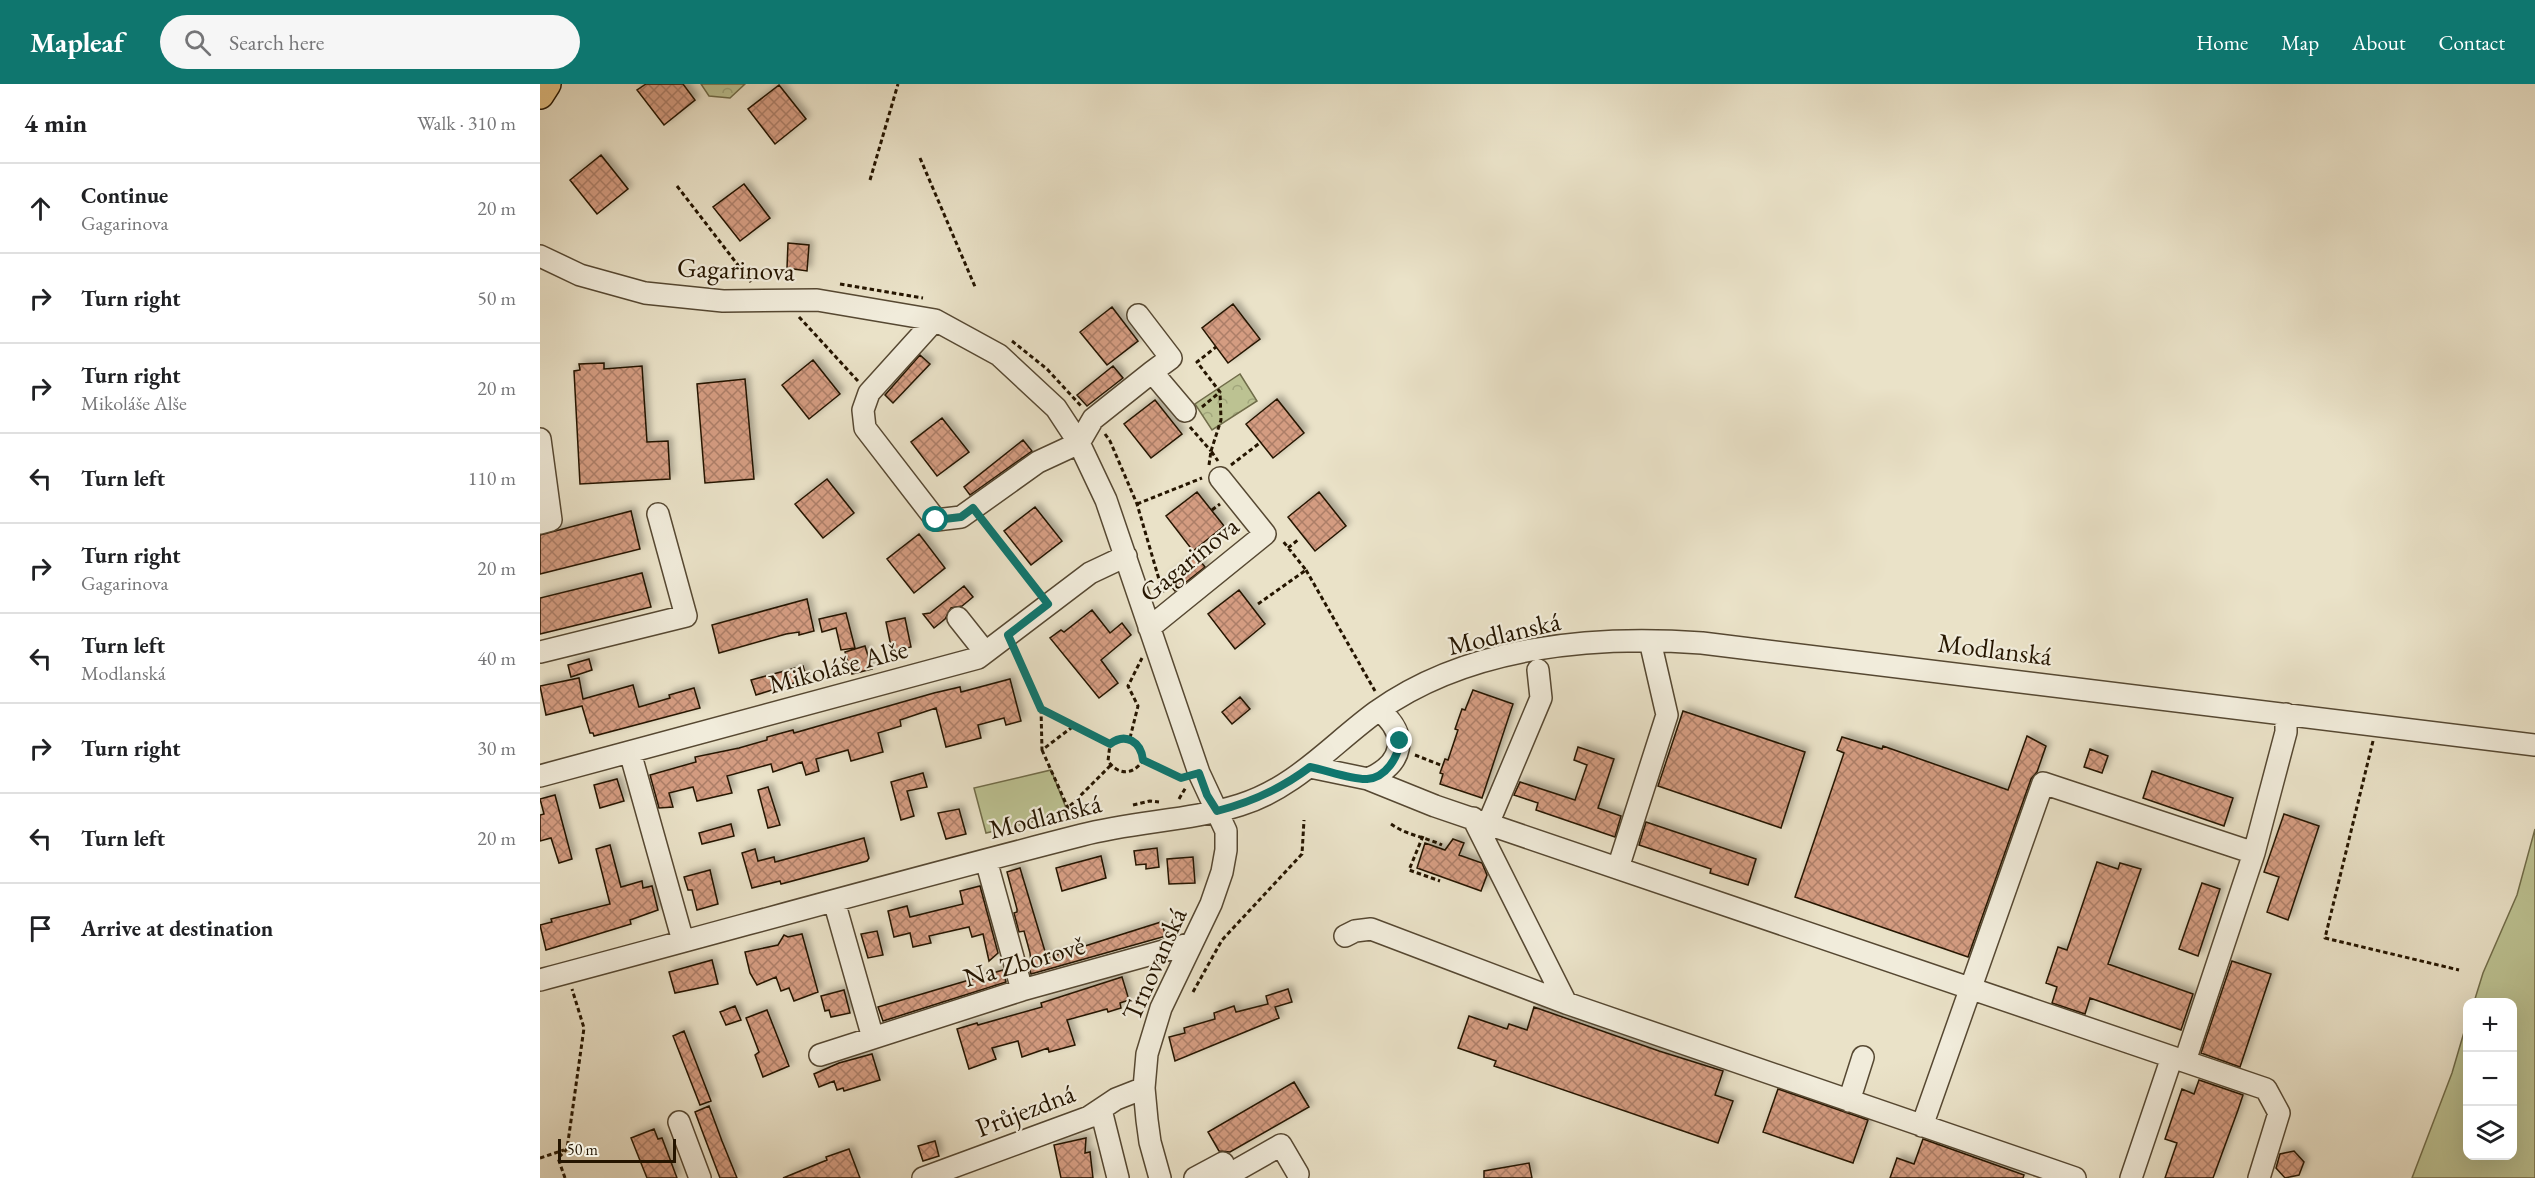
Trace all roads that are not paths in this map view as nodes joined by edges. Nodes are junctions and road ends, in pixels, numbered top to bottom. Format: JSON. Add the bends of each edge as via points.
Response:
{"nodes":[{"id":1,"x":548,"y":84,"type":"edge"},
{"id":2,"x":540,"y":95,"type":"edge"},
{"id":3,"x":540,"y":256,"type":"edge"},
{"id":4,"x":1138,"y":315,"type":"dead end"},
{"id":5,"x":934,"y":320,"type":"junction"},
{"id":6,"x":1152,"y":372,"type":"junction"},
{"id":7,"x":1190,"y":412,"type":"road end"},
{"id":8,"x":540,"y":439,"type":"edge"},
{"id":9,"x":1079,"y":443,"type":"junction"},
{"id":10,"x":1211,"y":476,"type":"road end"},
{"id":11,"x":658,"y":514,"type":"dead end"},
{"id":12,"x":540,"y":523,"type":"edge"},
{"id":13,"x":1126,"y":556,"type":"junction"},
{"id":14,"x":958,"y":618,"type":"dead end"},
{"id":15,"x":1149,"y":628,"type":"junction"},
{"id":16,"x":1650,"y":641,"type":"junction"},
{"id":17,"x":540,"y":651,"type":"edge"},
{"id":18,"x":985,"y":652,"type":"junction"},
{"id":19,"x":1538,"y":670,"type":"dead end"},
{"id":20,"x":1382,"y":708,"type":"junction"},
{"id":21,"x":2286,"y":714,"type":"junction"},
{"id":22,"x":2535,"y":745,"type":"edge"},
{"id":23,"x":630,"y":752,"type":"junction"},
{"id":24,"x":1310,"y":767,"type":"junction"},
{"id":25,"x":540,"y":776,"type":"edge"},
{"id":26,"x":1368,"y":779,"type":"junction"},
{"id":27,"x":1217,"y":811,"type":"junction"},
{"id":28,"x":1480,"y":821,"type":"junction"},
{"id":29,"x":2254,"y":853,"type":"junction"},
{"id":30,"x":986,"y":860,"type":"junction"},
{"id":31,"x":1618,"y":868,"type":"junction"},
{"id":32,"x":834,"y":901,"type":"junction"},
{"id":33,"x":1345,"y":936,"type":"dead end"},
{"id":34,"x":683,"y":941,"type":"junction"},
{"id":35,"x":1192,"y":943,"type":"junction"},
{"id":36,"x":540,"y":980,"type":"edge"},
{"id":37,"x":1972,"y":988,"type":"junction"},
{"id":38,"x":1022,"y":990,"type":"junction"},
{"id":39,"x":1566,"y":1003,"type":"junction"},
{"id":40,"x":873,"y":1038,"type":"junction"},
{"id":41,"x":820,"y":1055,"type":"dead end"},
{"id":42,"x":1863,"y":1058,"type":"dead end"},
{"id":43,"x":2179,"y":1059,"type":"junction"},
{"id":44,"x":1144,"y":1088,"type":"junction"},
{"id":45,"x":1849,"y":1101,"type":"junction"},
{"id":46,"x":1101,"y":1110,"type":"junction"},
{"id":47,"x":679,"y":1122,"type":"dead end"},
{"id":48,"x":1922,"y":1126,"type":"junction"},
{"id":49,"x":1223,"y":1170,"type":"edge"},
{"id":50,"x":1298,"y":1174,"type":"dead end"},
{"id":51,"x":700,"y":1178,"type":"edge"},
{"id":52,"x":922,"y":1178,"type":"edge"},
{"id":53,"x":1118,"y":1178,"type":"edge"},
{"id":54,"x":1160,"y":1178,"type":"edge"},
{"id":55,"x":1195,"y":1178,"type":"edge"},
{"id":56,"x":2075,"y":1178,"type":"edge"},
{"id":57,"x":2131,"y":1178,"type":"edge"},
{"id":58,"x":2259,"y":1178,"type":"edge"}],
"edges":[{"from":1,"to":2,"type":"main road"},
{"from":3,"to":5,"type":"street","name":"Gagarinova","via":[[579,275],[645,293],[723,301],[817,300]]},
{"from":4,"to":6,"type":"street","via":[[1171,358]]},
{"from":5,"to":9,"type":"street","name":"Gagarinova","via":[[999,355],[1056,408]]},
{"from":5,"to":9,"type":"street","via":[[869,393],[863,410],[865,428],[936,520],[961,517],[1038,462]]},
{"from":6,"to":7,"type":"street"},
{"from":6,"to":9,"type":"street","via":[[1093,419]]},
{"from":8,"to":12,"type":"street","via":[[551,520]]},
{"from":9,"to":13,"type":"street","name":"Gagarinova","via":[[1106,500]]},
{"from":10,"to":15,"type":"street","name":"Gagarinova","via":[[1265,534]]},
{"from":11,"to":17,"type":"street","via":[[686,616]]},
{"from":13,"to":15,"type":"street","name":"Gagarinova"},
{"from":13,"to":18,"type":"street","name":"Mikoláše Alše","via":[[1090,573]]},
{"from":14,"to":18,"type":"street"},
{"from":15,"to":27,"type":"street","name":"Gagarinova","via":[[1207,795]]},
{"from":16,"to":20,"type":"street","name":"Modlanská","via":[[1573,645],[1504,657],[1458,669]]},
{"from":16,"to":21,"type":"street","name":"Modlanská","via":[[1702,643]]},
{"from":16,"to":31,"type":"street","via":[[1667,715]]},
{"from":18,"to":23,"type":"street","name":"Mikoláše Alše","via":[[978,658]]},
{"from":19,"to":28,"type":"street","via":[[1541,698]]},
{"from":20,"to":24,"type":"street","name":"Modlanská"},
{"from":20,"to":26,"type":"street","via":[[1400,741],[1398,753],[1381,774]]},
{"from":21,"to":22,"type":"street","name":"Modlanská"},
{"from":21,"to":29,"type":"street","via":[[2286,732]]},
{"from":23,"to":25,"type":"street","name":"Mikoláše Alše"},
{"from":23,"to":34,"type":"street"},
{"from":24,"to":26,"type":"street"},
{"from":24,"to":27,"type":"street","name":"Modlanská","via":[[1258,799]]},
{"from":26,"to":28,"type":"street"},
{"from":27,"to":30,"type":"street","name":"Modlanská","via":[[1092,832]]},
{"from":27,"to":35,"type":"street","name":"Trnovanská","via":[[1226,831],[1222,872]]},
{"from":28,"to":31,"type":"street"},
{"from":28,"to":39,"type":"street"},
{"from":29,"to":37,"type":"street","via":[[2043,783]]},
{"from":29,"to":43,"type":"street"},
{"from":30,"to":32,"type":"street","name":"Modlanská"},
{"from":30,"to":38,"type":"street"},
{"from":31,"to":37,"type":"street"},
{"from":32,"to":34,"type":"street","name":"Modlanská"},
{"from":32,"to":40,"type":"street"},
{"from":33,"to":39,"type":"street","via":[[1371,929]]},
{"from":34,"to":36,"type":"street","name":"Modlanská"},
{"from":35,"to":38,"type":"street","name":"Na Zborově"},
{"from":35,"to":44,"type":"street","name":"Trnovanská","via":[[1153,1030]]},
{"from":37,"to":43,"type":"street"},
{"from":37,"to":48,"type":"street"},
{"from":38,"to":40,"type":"street","name":"Na Zborově"},
{"from":39,"to":45,"type":"street"},
{"from":40,"to":41,"type":"street","name":"Na Zborově"},
{"from":42,"to":45,"type":"street"},
{"from":43,"to":57,"type":"street"},
{"from":43,"to":58,"type":"street","via":[[2266,1089],[2279,1113]]},
{"from":44,"to":46,"type":"street","name":"Průjezdná"},
{"from":44,"to":54,"type":"street","name":"Trnovanská","via":[[1149,1142]]},
{"from":45,"to":48,"type":"street"},
{"from":46,"to":52,"type":"street","name":"Průjezdná"},
{"from":46,"to":53,"type":"street"},
{"from":47,"to":51,"type":"street"},
{"from":48,"to":56,"type":"street"},
{"from":49,"to":50,"type":"street","via":[[1281,1145]]},
{"from":49,"to":55,"type":"street"}]}
